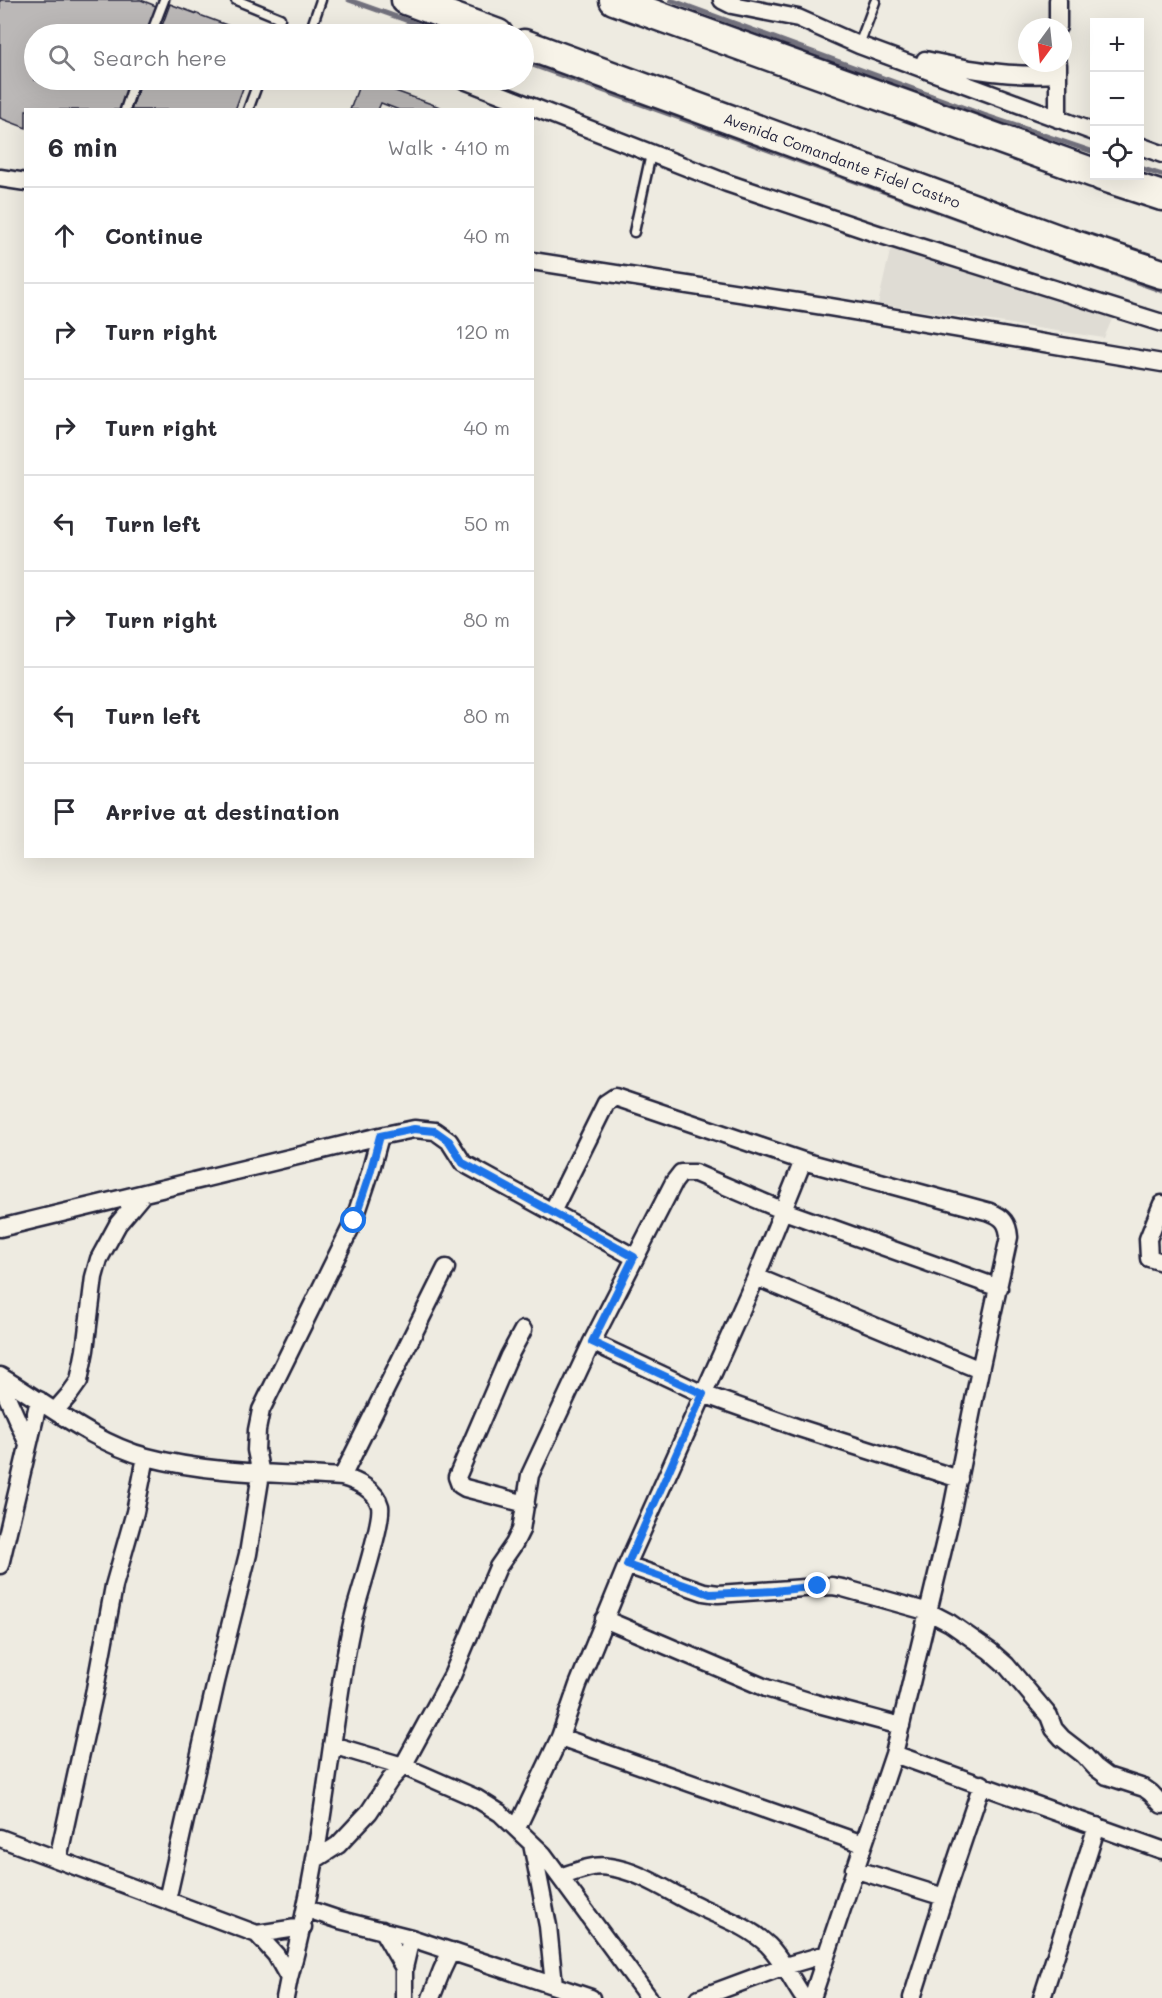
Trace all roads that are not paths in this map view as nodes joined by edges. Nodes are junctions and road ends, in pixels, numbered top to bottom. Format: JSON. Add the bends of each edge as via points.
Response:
{"nodes":[{"id":1,"x":164,"y":0,"type":"edge"},
{"id":2,"x":236,"y":0,"type":"edge"},
{"id":3,"x":321,"y":0,"type":"edge"},
{"id":4,"x":406,"y":0,"type":"edge"},
{"id":5,"x":614,"y":0,"type":"edge"},
{"id":6,"x":722,"y":0,"type":"edge"},
{"id":7,"x":762,"y":0,"type":"edge"},
{"id":8,"x":1058,"y":0,"type":"edge"},
{"id":9,"x":875,"y":2,"type":"dead end"},
{"id":10,"x":798,"y":18,"type":"junction"},
{"id":11,"x":1058,"y":18,"type":"edge"},
{"id":12,"x":156,"y":24,"type":"edge"},
{"id":13,"x":278,"y":24,"type":"edge"},
{"id":14,"x":313,"y":24,"type":"edge"},
{"id":15,"x":471,"y":24,"type":"edge"},
{"id":16,"x":859,"y":45,"type":"junction"},
{"id":17,"x":534,"y":48,"type":"edge"},
{"id":18,"x":1044,"y":72,"type":"edge"},
{"id":19,"x":1058,"y":72,"type":"edge"},
{"id":20,"x":131,"y":90,"type":"edge"},
{"id":21,"x":255,"y":90,"type":"edge"},
{"id":22,"x":489,"y":90,"type":"edge"},
{"id":23,"x":125,"y":108,"type":"edge"},
{"id":24,"x":249,"y":108,"type":"edge"},
{"id":25,"x":1058,"y":119,"type":"junction"},
{"id":26,"x":1090,"y":130,"type":"edge"},
{"id":27,"x":1144,"y":147,"type":"edge"},
{"id":28,"x":651,"y":154,"type":"junction"},
{"id":29,"x":1162,"y":154,"type":"edge"},
{"id":30,"x":1090,"y":171,"type":"edge"},
{"id":31,"x":0,"y":178,"type":"edge"},
{"id":32,"x":1113,"y":180,"type":"edge"},
{"id":33,"x":24,"y":182,"type":"edge"},
{"id":34,"x":1162,"y":196,"type":"edge"},
{"id":35,"x":633,"y":232,"type":"dead end"},
{"id":36,"x":534,"y":261,"type":"edge"},
{"id":37,"x":1162,"y":274,"type":"edge"},
{"id":38,"x":1162,"y":323,"type":"edge"},
{"id":39,"x":1162,"y":363,"type":"edge"},
{"id":40,"x":380,"y":1136,"type":"junction"},
{"id":41,"x":803,"y":1161,"type":"junction"},
{"id":42,"x":144,"y":1193,"type":"junction"},
{"id":43,"x":1162,"y":1204,"type":"edge"},
{"id":44,"x":784,"y":1211,"type":"junction"},
{"id":45,"x":552,"y":1212,"type":"junction"},
{"id":46,"x":0,"y":1228,"type":"edge"},
{"id":47,"x":634,"y":1257,"type":"junction"},
{"id":48,"x":1162,"y":1262,"type":"edge"},
{"id":49,"x":446,"y":1268,"type":"dead end"},
{"id":50,"x":756,"y":1277,"type":"junction"},
{"id":51,"x":999,"y":1288,"type":"junction"},
{"id":52,"x":523,"y":1330,"type":"dead end"},
{"id":53,"x":592,"y":1342,"type":"junction"},
{"id":54,"x":980,"y":1370,"type":"junction"},
{"id":55,"x":0,"y":1379,"type":"edge"},
{"id":56,"x":703,"y":1394,"type":"junction"},
{"id":57,"x":39,"y":1400,"type":"junction"},
{"id":58,"x":55,"y":1411,"type":"junction"},
{"id":59,"x":28,"y":1444,"type":"junction"},
{"id":60,"x":146,"y":1457,"type":"junction"},
{"id":61,"x":261,"y":1474,"type":"junction"},
{"id":62,"x":342,"y":1477,"type":"junction"},
{"id":63,"x":959,"y":1479,"type":"junction"},
{"id":64,"x":526,"y":1504,"type":"junction"},
{"id":65,"x":0,"y":1565,"type":"edge"},
{"id":66,"x":627,"y":1565,"type":"junction"},
{"id":67,"x":929,"y":1612,"type":"junction"},
{"id":68,"x":604,"y":1619,"type":"junction"},
{"id":69,"x":901,"y":1726,"type":"junction"},
{"id":70,"x":560,"y":1737,"type":"junction"},
{"id":71,"x":332,"y":1745,"type":"junction"},
{"id":72,"x":894,"y":1754,"type":"junction"},
{"id":73,"x":403,"y":1766,"type":"junction"},
{"id":74,"x":982,"y":1784,"type":"junction"},
{"id":75,"x":1162,"y":1805,"type":"edge"},
{"id":76,"x":1097,"y":1826,"type":"junction"},
{"id":77,"x":517,"y":1828,"type":"junction"},
{"id":78,"x":0,"y":1838,"type":"edge"},
{"id":79,"x":532,"y":1844,"type":"junction"},
{"id":80,"x":863,"y":1844,"type":"junction"},
{"id":81,"x":1162,"y":1850,"type":"edge"},
{"id":82,"x":58,"y":1859,"type":"junction"},
{"id":83,"x":316,"y":1859,"type":"junction"},
{"id":84,"x":854,"y":1869,"type":"junction"},
{"id":85,"x":560,"y":1877,"type":"junction"},
{"id":86,"x":944,"y":1897,"type":"junction"},
{"id":87,"x":167,"y":1899,"type":"junction"},
{"id":88,"x":307,"y":1909,"type":"junction"},
{"id":89,"x":303,"y":1928,"type":"junction"},
{"id":90,"x":382,"y":1930,"type":"junction"},
{"id":91,"x":257,"y":1934,"type":"junction"},
{"id":92,"x":411,"y":1938,"type":"junction"},
{"id":93,"x":451,"y":1951,"type":"junction"},
{"id":94,"x":826,"y":1954,"type":"junction"},
{"id":95,"x":785,"y":1966,"type":"junction"},
{"id":96,"x":404,"y":1968,"type":"junction"},
{"id":97,"x":289,"y":1978,"type":"junction"},
{"id":98,"x":554,"y":1985,"type":"junction"},
{"id":99,"x":285,"y":1998,"type":"edge"},
{"id":100,"x":404,"y":1998,"type":"edge"},
{"id":101,"x":431,"y":1998,"type":"edge"},
{"id":102,"x":591,"y":1998,"type":"edge"},
{"id":103,"x":649,"y":1998,"type":"edge"},
{"id":104,"x":699,"y":1998,"type":"edge"},
{"id":105,"x":804,"y":1998,"type":"edge"},
{"id":106,"x":812,"y":1998,"type":"edge"},
{"id":107,"x":912,"y":1998,"type":"edge"},
{"id":108,"x":1042,"y":1998,"type":"edge"}],
"edges":[{"from":1,"to":12,"type":"lane"},
{"from":2,"to":13,"type":"lane","via":[[280,18]]},
{"from":3,"to":14,"type":"lane"},
{"from":4,"to":15,"type":"highway"},
{"from":5,"to":30,"type":"highway"},
{"from":6,"to":10,"type":"street"},
{"from":7,"to":10,"type":"street"},
{"from":8,"to":11,"type":"street"},
{"from":9,"to":16,"type":"lane"},
{"from":10,"to":16,"type":"street"},
{"from":16,"to":18,"type":"street","via":[[987,73],[1025,76]]},
{"from":16,"to":25,"type":"street"},
{"from":17,"to":37,"type":"highway","name":"Avenida Comandante Fidel Castro"},
{"from":19,"to":25,"type":"street"},
{"from":20,"to":23,"type":"lane"},
{"from":21,"to":24,"type":"lane"},
{"from":22,"to":28,"type":"street"},
{"from":25,"to":26,"type":"street"},
{"from":27,"to":29,"type":"street"},
{"from":28,"to":35,"type":"lane"},
{"from":28,"to":38,"type":"street","via":[[874,233]]},
{"from":31,"to":33,"type":"street"},
{"from":32,"to":34,"type":"highway"},
{"from":36,"to":39,"type":"street"},
{"from":40,"to":42,"type":"street"},
{"from":40,"to":45,"type":"street","via":[[414,1129],[435,1131],[449,1141],[463,1163]]},
{"from":40,"to":61,"type":"street","via":[[354,1221],[261,1410],[256,1450]]},
{"from":41,"to":44,"type":"street"},
{"from":41,"to":45,"type":"street","via":[[615,1097],[606,1103]]},
{"from":41,"to":51,"type":"street","via":[[998,1215],[1008,1227],[1009,1237]]},
{"from":42,"to":46,"type":"street"},
{"from":42,"to":58,"type":"street","via":[[118,1224],[99,1259],[93,1277],[79,1381]]},
{"from":43,"to":48,"type":"street","via":[[1148,1239],[1149,1258]]},
{"from":44,"to":47,"type":"street","via":[[704,1177],[681,1173]]},
{"from":44,"to":50,"type":"street"},
{"from":44,"to":51,"type":"street"},
{"from":45,"to":47,"type":"street"},
{"from":47,"to":53,"type":"street"},
{"from":49,"to":62,"type":"street"},
{"from":50,"to":54,"type":"street"},
{"from":50,"to":56,"type":"street"},
{"from":51,"to":54,"type":"street"},
{"from":52,"to":64,"type":"street","via":[[457,1477],[465,1488]]},
{"from":53,"to":56,"type":"street"},
{"from":53,"to":64,"type":"street","via":[[530,1475]]},
{"from":54,"to":63,"type":"street"},
{"from":55,"to":57,"type":"street"},
{"from":55,"to":59,"type":"street"},
{"from":56,"to":63,"type":"street"},
{"from":56,"to":66,"type":"street"},
{"from":57,"to":58,"type":"street"},
{"from":57,"to":59,"type":"street"},
{"from":58,"to":60,"type":"street","via":[[111,1443]]},
{"from":59,"to":65,"type":"street"},
{"from":60,"to":61,"type":"street"},
{"from":60,"to":82,"type":"street","via":[[114,1586]]},
{"from":61,"to":62,"type":"street"},
{"from":61,"to":87,"type":"street","via":[[248,1554]]},
{"from":62,"to":71,"type":"street","via":[[371,1492],[380,1512],[352,1623]]},
{"from":63,"to":67,"type":"street"},
{"from":64,"to":73,"type":"street","via":[[514,1544],[498,1567],[452,1676]]},
{"from":66,"to":67,"type":"street","via":[[710,1594],[832,1586]]},
{"from":66,"to":68,"type":"street"},
{"from":67,"to":69,"type":"street"},
{"from":67,"to":75,"type":"street","via":[[1006,1665],[1049,1716],[1054,1729],[1095,1767],[1107,1776],[1144,1788]]},
{"from":68,"to":69,"type":"street","via":[[758,1685]]},
{"from":68,"to":70,"type":"street"},
{"from":69,"to":72,"type":"street"},
{"from":70,"to":77,"type":"street"},
{"from":70,"to":80,"type":"street"},
{"from":71,"to":73,"type":"street"},
{"from":71,"to":83,"type":"street"},
{"from":72,"to":74,"type":"street"},
{"from":72,"to":80,"type":"street"},
{"from":73,"to":77,"type":"street","via":[[476,1798]]},
{"from":73,"to":83,"type":"street","via":[[358,1827]]},
{"from":74,"to":76,"type":"street"},
{"from":74,"to":86,"type":"street"},
{"from":76,"to":81,"type":"street"},
{"from":76,"to":108,"type":"street"},
{"from":77,"to":79,"type":"street"},
{"from":78,"to":82,"type":"street"},
{"from":79,"to":85,"type":"street"},
{"from":79,"to":98,"type":"street","via":[[548,1926]]},
{"from":80,"to":84,"type":"street"},
{"from":82,"to":87,"type":"street"},
{"from":83,"to":88,"type":"street"},
{"from":84,"to":86,"type":"street"},
{"from":84,"to":94,"type":"street"},
{"from":85,"to":95,"type":"street","via":[[590,1867],[608,1866],[628,1872],[739,1924],[770,1947]]},
{"from":85,"to":103,"type":"street"},
{"from":86,"to":107,"type":"street"},
{"from":87,"to":91,"type":"street"},
{"from":88,"to":89,"type":"street"},
{"from":88,"to":90,"type":"street"},
{"from":89,"to":91,"type":"street"},
{"from":89,"to":97,"type":"street"},
{"from":90,"to":92,"type":"street"},
{"from":90,"to":96,"type":"street"},
{"from":91,"to":97,"type":"street","via":[[276,1955]]},
{"from":92,"to":93,"type":"street"},
{"from":92,"to":96,"type":"street"},
{"from":93,"to":98,"type":"street"},
{"from":93,"to":101,"type":"street"},
{"from":94,"to":95,"type":"street"},
{"from":94,"to":106,"type":"street"},
{"from":95,"to":104,"type":"street"},
{"from":95,"to":105,"type":"street"},
{"from":96,"to":100,"type":"street"},
{"from":97,"to":99,"type":"street"},
{"from":98,"to":102,"type":"street"}]}
